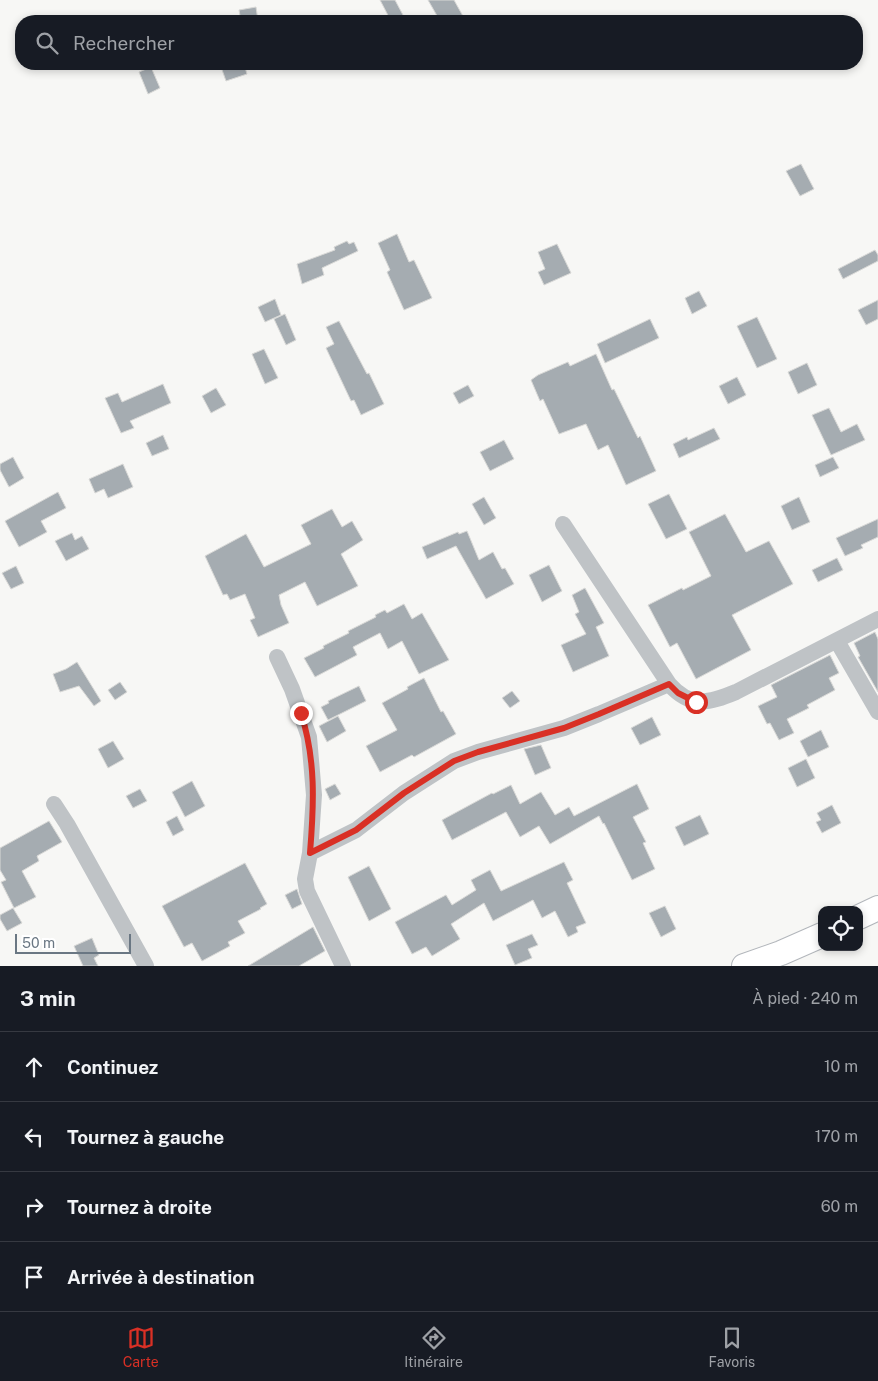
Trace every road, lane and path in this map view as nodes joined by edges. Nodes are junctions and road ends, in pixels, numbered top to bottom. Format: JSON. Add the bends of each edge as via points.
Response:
{"nodes":[{"id":1,"x":563,"y":524,"type":"dead end"},
{"id":2,"x":878,"y":619,"type":"edge"},
{"id":3,"x":837,"y":641,"type":"junction"},
{"id":4,"x":277,"y":657,"type":"dead end"},
{"id":5,"x":669,"y":684,"type":"junction"},
{"id":6,"x":878,"y":712,"type":"edge"},
{"id":7,"x":54,"y":804,"type":"dead end"},
{"id":8,"x":310,"y":853,"type":"junction"},
{"id":9,"x":878,"y":908,"type":"edge"},
{"id":10,"x":863,"y":915,"type":"edge"},
{"id":11,"x":818,"y":937,"type":"edge"},
{"id":12,"x":146,"y":966,"type":"edge"},
{"id":13,"x":343,"y":966,"type":"edge"},
{"id":14,"x":744,"y":966,"type":"edge"}],
"edges":[{"from":1,"to":5,"type":"street"},
{"from":2,"to":3,"type":"street"},
{"from":3,"to":5,"type":"street","via":[[718,699],[696,702]]},
{"from":3,"to":6,"type":"street"},
{"from":4,"to":8,"type":"street","via":[[309,737],[314,795]]},
{"from":5,"to":8,"type":"street","via":[[564,728],[454,761],[404,793],[356,830]]},
{"from":7,"to":12,"type":"street"},
{"from":8,"to":13,"type":"street","via":[[305,879],[307,891]]},
{"from":9,"to":10,"type":"street"},
{"from":11,"to":14,"type":"street"}]}
